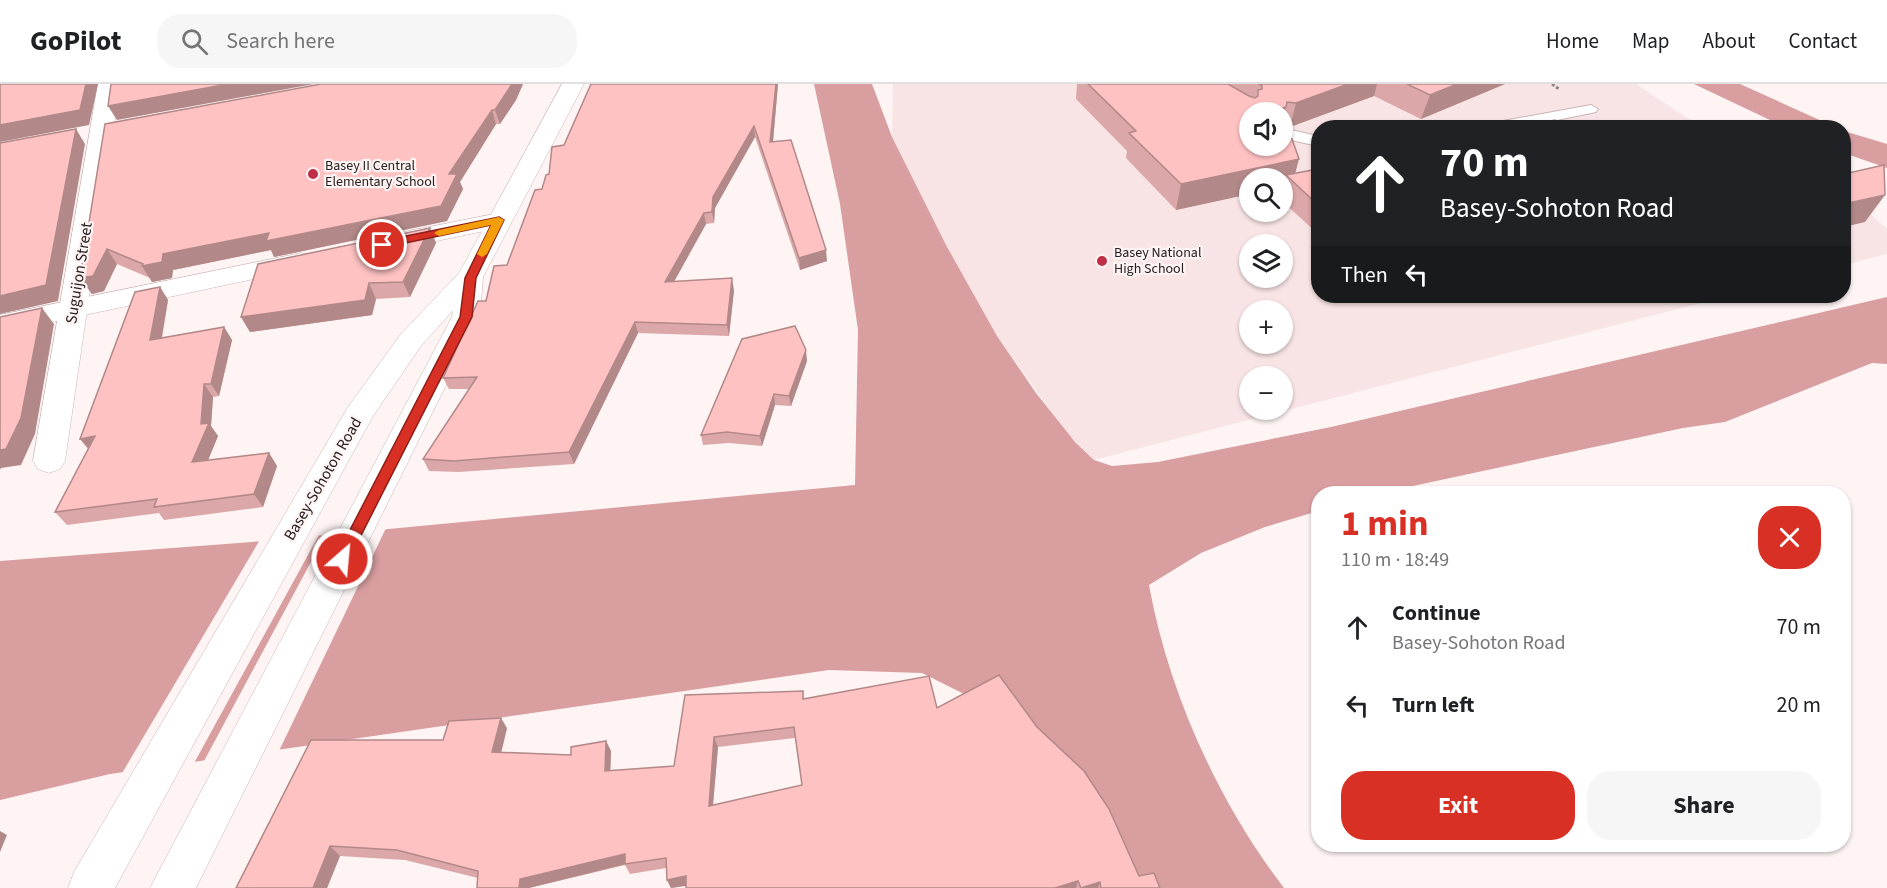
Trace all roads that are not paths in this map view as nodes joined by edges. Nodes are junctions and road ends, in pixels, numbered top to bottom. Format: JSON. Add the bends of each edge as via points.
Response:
{"nodes":[{"id":1,"x":109,"y":84,"type":"edge"},
{"id":2,"x":573,"y":84,"type":"edge"},
{"id":3,"x":1591,"y":109,"type":"dead end"},
{"id":4,"x":1534,"y":120,"type":"edge"},
{"id":5,"x":1293,"y":135,"type":"edge"},
{"id":6,"x":1311,"y":139,"type":"edge"},
{"id":7,"x":499,"y":220,"type":"junction"},
{"id":8,"x":370,"y":247,"type":"edge"},
{"id":9,"x":323,"y":257,"type":"edge"},
{"id":10,"x":470,"y":278,"type":"junction"},
{"id":11,"x":74,"y":308,"type":"junction"},
{"id":12,"x":0,"y":324,"type":"edge"},
{"id":13,"x":49,"y":461,"type":"dead end"},
{"id":14,"x":90,"y":888,"type":"edge"},
{"id":15,"x":172,"y":888,"type":"edge"}],
"edges":[{"from":1,"to":11,"type":"street","name":"Suguijon Street"},
{"from":2,"to":7,"type":"street","name":"Basey-Sohoton Road"},
{"from":3,"to":4,"type":"lane"},
{"from":5,"to":6,"type":"lane"},
{"from":7,"to":8,"type":"street"},
{"from":7,"to":10,"type":"street","name":"Basey-Sohoton Road"},
{"from":9,"to":11,"type":"street"},
{"from":10,"to":14,"type":"street","name":"Basey-Sohoton Road","via":[[411,340],[359,414]]},
{"from":10,"to":15,"type":"street","via":[[466,317]]},
{"from":11,"to":12,"type":"street"},
{"from":11,"to":13,"type":"street","name":"Suguijon Street"}]}
